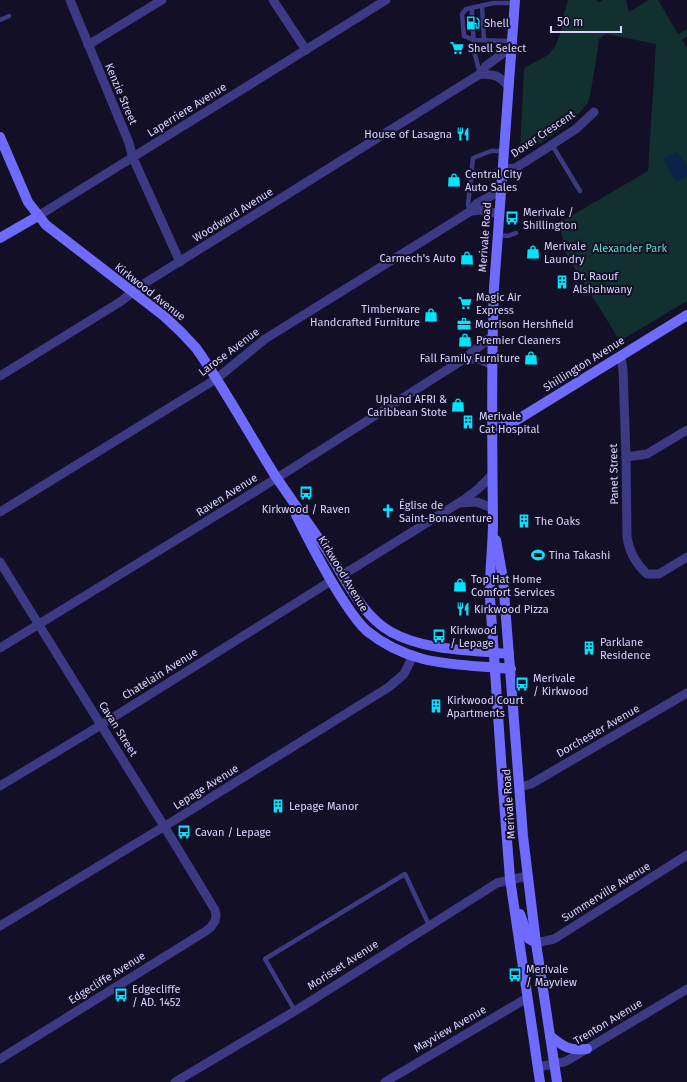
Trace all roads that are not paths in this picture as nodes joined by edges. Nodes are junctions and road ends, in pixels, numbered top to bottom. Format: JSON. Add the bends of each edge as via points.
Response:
{"nodes":[{"id":1,"x":70,"y":0,"type":"edge"},
{"id":2,"x":162,"y":0,"type":"edge"},
{"id":3,"x":273,"y":0,"type":"edge"},
{"id":4,"x":386,"y":0,"type":"edge"},
{"id":5,"x":515,"y":2,"type":"edge"},
{"id":6,"x":482,"y":6,"type":"junction"},
{"id":7,"x":472,"y":8,"type":"junction"},
{"id":8,"x":9,"y":16,"type":"dead end"},
{"id":9,"x":472,"y":17,"type":"dead end"},
{"id":10,"x":0,"y":20,"type":"edge"},
{"id":11,"x":473,"y":28,"type":"dead end"},
{"id":12,"x":474,"y":40,"type":"junction"},
{"id":13,"x":484,"y":40,"type":"junction"},
{"id":14,"x":512,"y":44,"type":"junction"},
{"id":15,"x":88,"y":45,"type":"junction"},
{"id":16,"x":306,"y":50,"type":"junction"},
{"id":17,"x":480,"y":74,"type":"junction"},
{"id":18,"x":508,"y":86,"type":"junction"},
{"id":19,"x":594,"y":112,"type":"dead end"},
{"id":20,"x":0,"y":137,"type":"edge"},
{"id":21,"x":552,"y":145,"type":"junction"},
{"id":22,"x":503,"y":151,"type":"junction"},
{"id":23,"x":133,"y":158,"type":"junction"},
{"id":24,"x":502,"y":169,"type":"junction"},
{"id":25,"x":500,"y":191,"type":"junction"},
{"id":26,"x":580,"y":191,"type":"dead end"},
{"id":27,"x":471,"y":211,"type":"junction"},
{"id":28,"x":498,"y":214,"type":"junction"},
{"id":29,"x":38,"y":216,"type":"junction"},
{"id":30,"x":516,"y":234,"type":"dead end"},
{"id":31,"x":497,"y":235,"type":"junction"},
{"id":32,"x":0,"y":238,"type":"edge"},
{"id":33,"x":180,"y":262,"type":"junction"},
{"id":34,"x":132,"y":292,"type":"junction"},
{"id":35,"x":687,"y":315,"type":"edge"},
{"id":36,"x":492,"y":336,"type":"junction"},
{"id":37,"x":621,"y":356,"type":"junction"},
{"id":38,"x":464,"y":359,"type":"junction"},
{"id":39,"x":492,"y":364,"type":"junction"},
{"id":40,"x":0,"y":376,"type":"edge"},
{"id":41,"x":216,"y":379,"type":"junction"},
{"id":42,"x":492,"y":430,"type":"junction"},
{"id":43,"x":687,"y":430,"type":"edge"},
{"id":44,"x":626,"y":457,"type":"junction"},
{"id":45,"x":492,"y":475,"type":"junction"},
{"id":46,"x":277,"y":478,"type":"junction"},
{"id":47,"x":458,"y":503,"type":"junction"},
{"id":48,"x":492,"y":508,"type":"junction"},
{"id":49,"x":0,"y":512,"type":"edge"},
{"id":50,"x":493,"y":524,"type":"junction"},
{"id":51,"x":687,"y":558,"type":"edge"},
{"id":52,"x":0,"y":562,"type":"edge"},
{"id":53,"x":342,"y":574,"type":"junction"},
{"id":54,"x":331,"y":581,"type":"junction"},
{"id":55,"x":38,"y":625,"type":"junction"},
{"id":56,"x":0,"y":648,"type":"edge"},
{"id":57,"x":493,"y":652,"type":"junction"},
{"id":58,"x":509,"y":654,"type":"junction"},
{"id":59,"x":414,"y":656,"type":"junction"},
{"id":60,"x":494,"y":667,"type":"junction"},
{"id":61,"x":511,"y":669,"type":"junction"},
{"id":62,"x":687,"y":693,"type":"edge"},
{"id":63,"x":101,"y":726,"type":"junction"},
{"id":64,"x":0,"y":786,"type":"edge"},
{"id":65,"x":520,"y":788,"type":"junction"},
{"id":66,"x":164,"y":826,"type":"junction"},
{"id":67,"x":687,"y":855,"type":"edge"},
{"id":68,"x":527,"y":876,"type":"junction"},
{"id":69,"x":510,"y":879,"type":"junction"},
{"id":70,"x":215,"y":910,"type":"joint"},
{"id":71,"x":429,"y":925,"type":"junction"},
{"id":72,"x":0,"y":926,"type":"edge"},
{"id":73,"x":536,"y":943,"type":"junction"},
{"id":74,"x":687,"y":988,"type":"edge"},
{"id":75,"x":527,"y":998,"type":"junction"},
{"id":76,"x":295,"y":1011,"type":"junction"},
{"id":77,"x":550,"y":1036,"type":"junction"},
{"id":78,"x":587,"y":1049,"type":"junction"},
{"id":79,"x":0,"y":1059,"type":"edge"},
{"id":80,"x":554,"y":1064,"type":"junction"},
{"id":81,"x":538,"y":1067,"type":"junction"},
{"id":82,"x":175,"y":1082,"type":"edge"},
{"id":83,"x":385,"y":1082,"type":"edge"},
{"id":84,"x":540,"y":1082,"type":"edge"},
{"id":85,"x":557,"y":1082,"type":"edge"}],
"edges":[{"from":1,"to":15,"type":"street","name":"Kenzie Street"},
{"from":2,"to":15,"type":"street"},
{"from":3,"to":16,"type":"street"},
{"from":4,"to":16,"type":"street","name":"Laperriere Avenue"},
{"from":5,"to":6,"type":"lane"},
{"from":5,"to":14,"type":"main road","name":"Merivale Road"},
{"from":6,"to":7,"type":"lane"},
{"from":6,"to":13,"type":"lane"},
{"from":7,"to":9,"type":"lane"},
{"from":7,"to":12,"type":"lane","via":[[466,9],[462,14],[464,36]]},
{"from":8,"to":10,"type":"lane"},
{"from":11,"to":12,"type":"lane"},
{"from":12,"to":13,"type":"lane"},
{"from":12,"to":17,"type":"lane"},
{"from":13,"to":14,"type":"lane"},
{"from":14,"to":17,"type":"street","name":"Woodward Avenue"},
{"from":14,"to":18,"type":"main road","name":"Merivale Road"},
{"from":15,"to":23,"type":"street","name":"Kenzie Street"},
{"from":16,"to":23,"type":"street","name":"Laperriere Avenue"},
{"from":17,"to":18,"type":"street","via":[[495,74]]},
{"from":17,"to":33,"type":"street","name":"Woodward Avenue"},
{"from":18,"to":22,"type":"main road","name":"Merivale Road"},
{"from":19,"to":21,"type":"street","name":"Dover Crescent","via":[[576,130]]},
{"from":20,"to":29,"type":"main road","name":"Kirkwood Avenue","via":[[28,202]]},
{"from":21,"to":24,"type":"street","name":"Dover Crescent","via":[[515,168]]},
{"from":21,"to":26,"type":"lane"},
{"from":22,"to":24,"type":"main road","name":"Merivale Road"},
{"from":22,"to":27,"type":"lane","via":[[491,151],[473,158],[468,205]]},
{"from":23,"to":29,"type":"street","name":"Laperriere Avenue"},
{"from":23,"to":33,"type":"street","name":"Kenzie Street"},
{"from":24,"to":25,"type":"main road","name":"Merivale Road"},
{"from":25,"to":27,"type":"street","name":"Larose Avenue","via":[[476,204]]},
{"from":25,"to":28,"type":"main road","name":"Merivale Road"},
{"from":27,"to":28,"type":"street","via":[[481,210]]},
{"from":27,"to":41,"type":"street","name":"Larose Avenue","via":[[265,339]]},
{"from":28,"to":31,"type":"main road","name":"Merivale Road"},
{"from":29,"to":32,"type":"main road","name":"Laperriere Avenue"},
{"from":29,"to":34,"type":"main road","name":"Kirkwood Avenue","via":[[54,233]]},
{"from":30,"to":31,"type":"lane"},
{"from":31,"to":36,"type":"main road","name":"Merivale Road"},
{"from":33,"to":34,"type":"street","name":"Woodward Avenue"},
{"from":34,"to":40,"type":"street","name":"Woodward Avenue","via":[[100,315]]},
{"from":34,"to":41,"type":"main road","name":"Kirkwood Avenue","via":[[181,332],[196,348]]},
{"from":35,"to":37,"type":"main road","name":"Shillington Avenue"},
{"from":36,"to":38,"type":"street","name":"Raven Avenue"},
{"from":36,"to":39,"type":"main road","name":"Merivale Road"},
{"from":37,"to":42,"type":"main road","name":"Shillington Avenue","via":[[512,423]]},
{"from":37,"to":44,"type":"street","name":"Panet Street"},
{"from":38,"to":39,"type":"street","via":[[480,359]]},
{"from":38,"to":46,"type":"street","name":"Raven Avenue"},
{"from":39,"to":42,"type":"main road","name":"Merivale Road"},
{"from":41,"to":46,"type":"main road","name":"Kirkwood Avenue"},
{"from":41,"to":49,"type":"street","name":"Larose Avenue"},
{"from":42,"to":45,"type":"main road","name":"Merivale Road"},
{"from":43,"to":44,"type":"street","via":[[647,454]]},
{"from":44,"to":51,"type":"street","name":"Panet Street","via":[[627,537],[639,566],[647,574],[658,574]]},
{"from":45,"to":47,"type":"street"},
{"from":45,"to":48,"type":"main road","name":"Merivale Road"},
{"from":46,"to":53,"type":"main road","name":"Kirkwood Avenue"},
{"from":46,"to":54,"type":"main road","name":"Kirkwood Avenue"},
{"from":46,"to":55,"type":"street","name":"Raven Avenue"},
{"from":47,"to":48,"type":"street","via":[[477,502]]},
{"from":47,"to":53,"type":"street"},
{"from":48,"to":50,"type":"main road","name":"Merivale Road"},
{"from":50,"to":57,"type":"main road","name":"Merivale Road","via":[[489,577]]},
{"from":50,"to":58,"type":"main road","name":"Merivale Road","via":[[503,579]]},
{"from":52,"to":55,"type":"street","name":"Cavan Street"},
{"from":53,"to":57,"type":"main road","name":"Kirkwood Avenue","via":[[362,606],[391,632],[426,645]]},
{"from":54,"to":59,"type":"main road","name":"Kirkwood Avenue","via":[[348,608],[367,630],[386,643]]},
{"from":54,"to":63,"type":"street","name":"Chatelain Avenue"},
{"from":55,"to":56,"type":"street","name":"Raven Avenue"},
{"from":55,"to":63,"type":"street","name":"Cavan Street"},
{"from":57,"to":58,"type":"main road","name":"Kirkwood Avenue"},
{"from":57,"to":60,"type":"main road","name":"Merivale Road"},
{"from":58,"to":61,"type":"main road","name":"Merivale Road"},
{"from":59,"to":60,"type":"main road","name":"Kirkwood Avenue","via":[[442,662]]},
{"from":59,"to":66,"type":"street","name":"Lepage Avenue","via":[[407,671],[395,683]]},
{"from":60,"to":61,"type":"main road","name":"Kirkwood Avenue"},
{"from":60,"to":69,"type":"main road","name":"Merivale Road"},
{"from":61,"to":65,"type":"main road","name":"Merivale Road"},
{"from":62,"to":65,"type":"street","name":"Dorchester Avenue"},
{"from":63,"to":64,"type":"street","name":"Chatelain Avenue"},
{"from":63,"to":66,"type":"street","name":"Cavan Street"},
{"from":65,"to":68,"type":"main road","name":"Merivale Road"},
{"from":66,"to":70,"type":"street","name":"Cavan Street"},
{"from":66,"to":72,"type":"street","name":"Lepage Avenue"},
{"from":67,"to":73,"type":"street","name":"Summerville Avenue","via":[[554,939]]},
{"from":68,"to":69,"type":"street","name":"Morisset Avenue"},
{"from":68,"to":73,"type":"main road","name":"Merivale Road"},
{"from":69,"to":71,"type":"street","name":"Morisset Avenue","via":[[497,883]]},
{"from":69,"to":73,"type":"main road","via":[[529,939]]},
{"from":69,"to":75,"type":"main road","name":"Merivale Road"},
{"from":70,"to":79,"type":"street","name":"Edgecliffe Avenue","via":[[214,921],[206,931]]},
{"from":71,"to":76,"type":"street","name":"Morisset Avenue"},
{"from":71,"to":76,"type":"lane","via":[[405,874],[265,959]]},
{"from":73,"to":77,"type":"main road","name":"Merivale Road"},
{"from":74,"to":78,"type":"street","name":"Trenton Avenue"},
{"from":75,"to":81,"type":"main road","name":"Merivale Road"},
{"from":75,"to":83,"type":"street","name":"Mayview Avenue"},
{"from":76,"to":82,"type":"street","name":"Morisset Avenue"},
{"from":77,"to":78,"type":"main road","via":[[570,1049]]},
{"from":77,"to":80,"type":"main road","name":"Merivale Road"},
{"from":78,"to":80,"type":"street","name":"Trenton Avenue","via":[[570,1059]]},
{"from":80,"to":81,"type":"street","name":"Trenton Avenue"},
{"from":80,"to":85,"type":"main road","name":"Merivale Road"},
{"from":81,"to":84,"type":"main road","name":"Merivale Road"}]}
